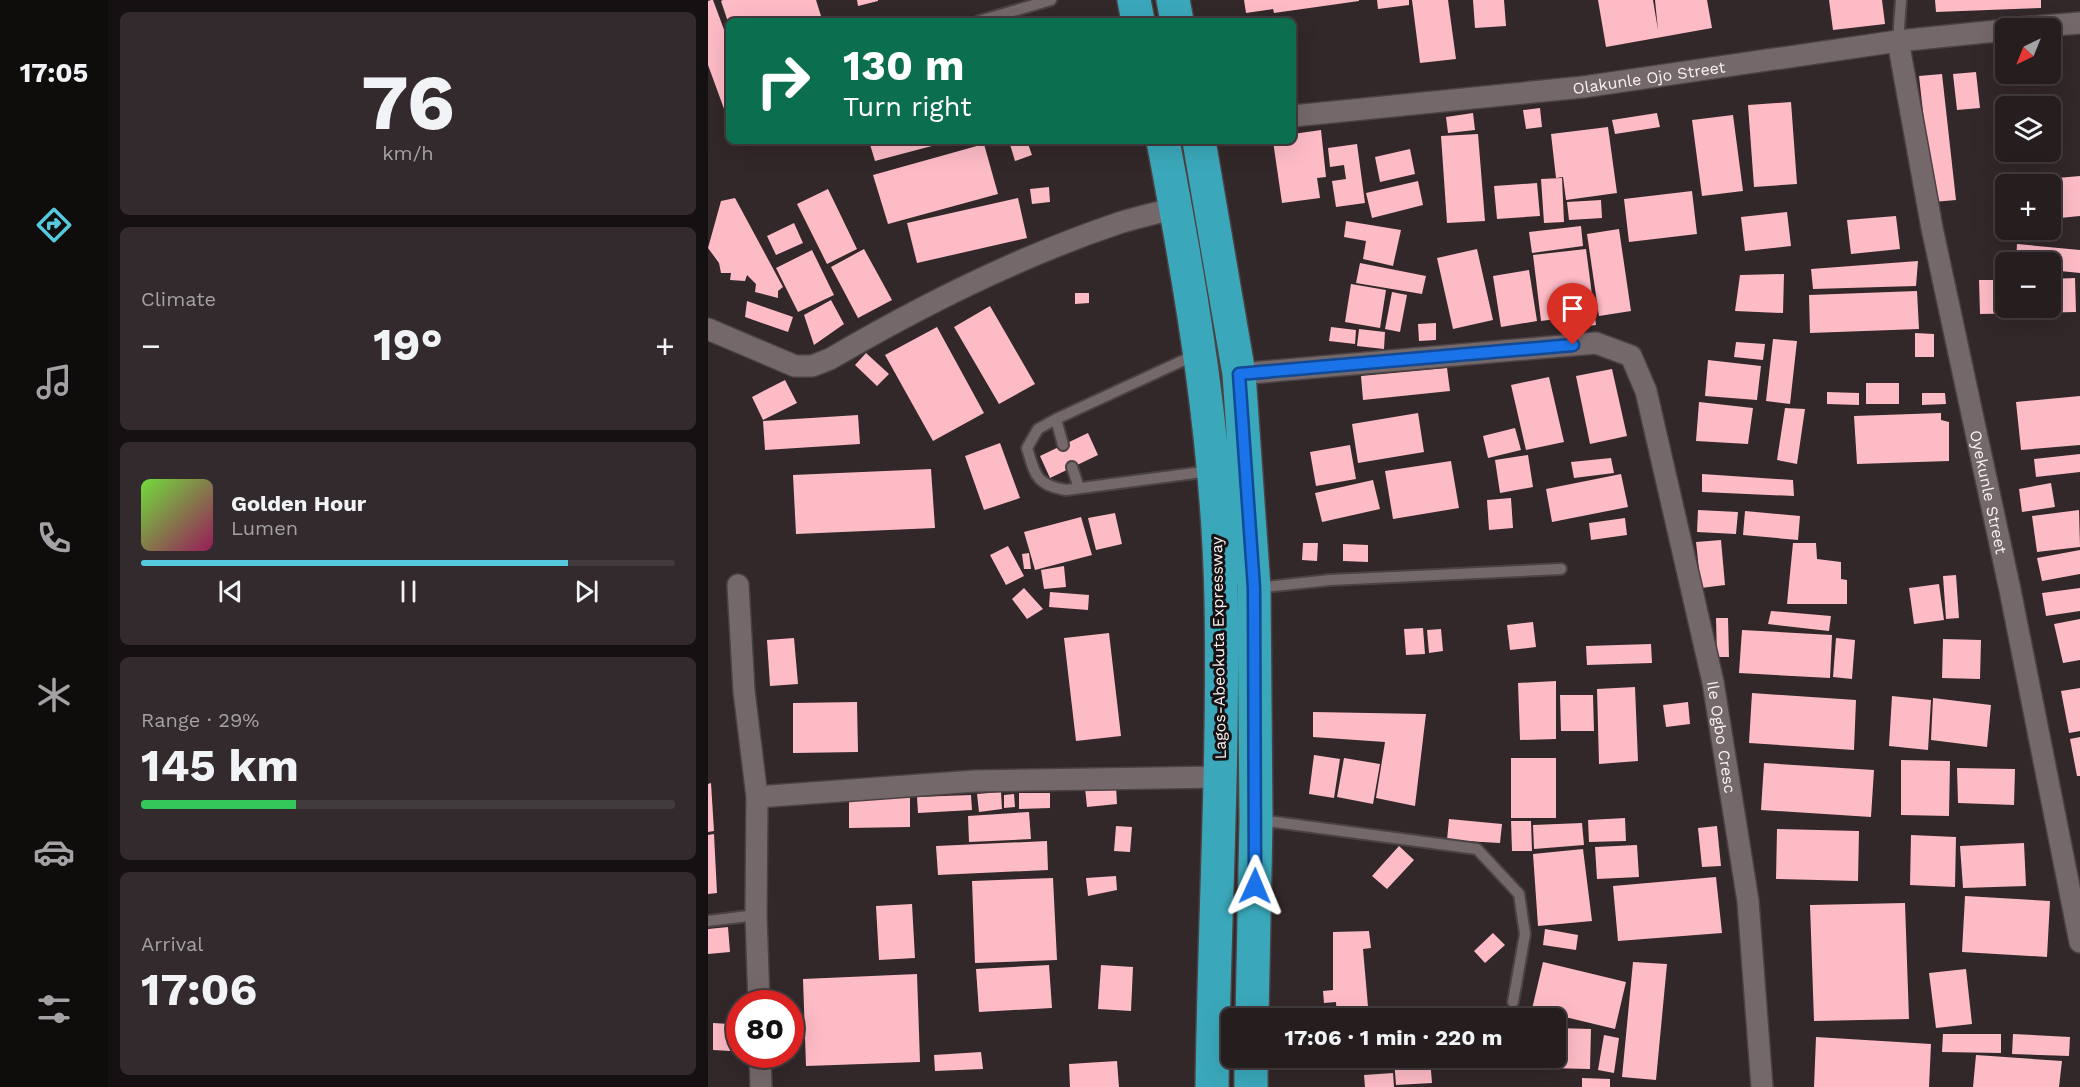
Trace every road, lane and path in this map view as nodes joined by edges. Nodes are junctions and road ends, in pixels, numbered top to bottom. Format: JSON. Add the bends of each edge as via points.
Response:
{"nodes":[{"id":1,"x":1051,"y":0,"type":"edge"},
{"id":2,"x":1134,"y":0,"type":"edge"},
{"id":3,"x":1173,"y":0,"type":"edge"},
{"id":4,"x":1901,"y":0,"type":"edge"},
{"id":5,"x":989,"y":18,"type":"edge"},
{"id":6,"x":1137,"y":18,"type":"edge"},
{"id":7,"x":1176,"y":18,"type":"edge"},
{"id":8,"x":2080,"y":22,"type":"edge"},
{"id":9,"x":2061,"y":24,"type":"edge"},
{"id":10,"x":1995,"y":31,"type":"edge"},
{"id":11,"x":1898,"y":41,"type":"junction"},
{"id":12,"x":1296,"y":116,"type":"edge"},
{"id":13,"x":1165,"y":144,"type":"edge"},
{"id":14,"x":1200,"y":144,"type":"edge"},
{"id":15,"x":1176,"y":208,"type":"junction"},
{"id":16,"x":708,"y":329,"type":"edge"},
{"id":17,"x":1199,"y":354,"type":"junction"},
{"id":18,"x":1239,"y":374,"type":"junction"},
{"id":19,"x":1056,"y":419,"type":"junction"},
{"id":20,"x":1063,"y":445,"type":"dead end"},
{"id":21,"x":1072,"y":467,"type":"dead end"},
{"id":22,"x":1213,"y":471,"type":"junction"},
{"id":23,"x":1079,"y":488,"type":"junction"},
{"id":24,"x":1561,"y":569,"type":"dead end"},
{"id":25,"x":738,"y":585,"type":"dead end"},
{"id":26,"x":1254,"y":588,"type":"junction"},
{"id":27,"x":1220,"y":777,"type":"junction"},
{"id":28,"x":757,"y":797,"type":"junction"},
{"id":29,"x":1256,"y":820,"type":"junction"},
{"id":30,"x":756,"y":915,"type":"junction"},
{"id":31,"x":708,"y":921,"type":"edge"},
{"id":32,"x":2080,"y":942,"type":"edge"},
{"id":33,"x":759,"y":990,"type":"edge"},
{"id":34,"x":1513,"y":1002,"type":"dead end"},
{"id":35,"x":1252,"y":1008,"type":"edge"},
{"id":36,"x":760,"y":1068,"type":"edge"},
{"id":37,"x":1251,"y":1068,"type":"edge"},
{"id":38,"x":761,"y":1087,"type":"edge"},
{"id":39,"x":1212,"y":1087,"type":"edge"},
{"id":40,"x":1251,"y":1087,"type":"edge"},
{"id":41,"x":1762,"y":1087,"type":"edge"}],
"edges":[{"from":1,"to":5,"type":"lane"},
{"from":2,"to":6,"type":"highway"},
{"from":3,"to":7,"type":"highway"},
{"from":4,"to":11,"type":"lane"},
{"from":8,"to":9,"type":"street"},
{"from":10,"to":11,"type":"street","name":"Olakunle Ojo Street"},
{"from":11,"to":12,"type":"street","name":"Olakunle Ojo Street","via":[[1583,87]]},
{"from":11,"to":32,"type":"street","name":"Oyekunle Street","via":[[1932,228]]},
{"from":13,"to":15,"type":"highway","name":"Lagos-Abeokuta Expressway"},
{"from":14,"to":18,"type":"highway","name":"Lagos-Abeokuta Expressway"},
{"from":15,"to":16,"type":"street","via":[[1037,253],[812,366],[795,366]]},
{"from":15,"to":17,"type":"highway","name":"Lagos-Abeokuta Expressway"},
{"from":17,"to":19,"type":"lane"},
{"from":17,"to":22,"type":"highway","name":"Lagos-Abeokuta Expressway"},
{"from":18,"to":26,"type":"highway","name":"Lagos-Abeokuta Expressway"},
{"from":18,"to":41,"type":"street","name":"Ile Ogbo Cresc","via":[[1596,343],[1631,356],[1646,391],[1713,682],[1748,902]]},
{"from":19,"to":20,"type":"lane"},
{"from":19,"to":23,"type":"lane","via":[[1038,429],[1027,448],[1034,473],[1048,487]]},
{"from":21,"to":23,"type":"lane"},
{"from":22,"to":23,"type":"lane"},
{"from":22,"to":27,"type":"highway","name":"Lagos-Abeokuta Expressway","via":[[1221,598]]},
{"from":24,"to":26,"type":"lane","via":[[1330,580]]},
{"from":25,"to":28,"type":"street","via":[[744,691]]},
{"from":26,"to":29,"type":"highway","name":"Lagos-Abeokuta Expressway"},
{"from":27,"to":28,"type":"street","via":[[975,781]]},
{"from":27,"to":39,"type":"highway","name":"Lagos-Abeokuta Expressway"},
{"from":28,"to":30,"type":"street"},
{"from":29,"to":34,"type":"lane","via":[[1476,849],[1519,894],[1525,934]]},
{"from":29,"to":35,"type":"highway","name":"Lagos-Abeokuta Expressway"},
{"from":30,"to":31,"type":"lane"},
{"from":30,"to":33,"type":"street"},
{"from":36,"to":38,"type":"street"},
{"from":37,"to":40,"type":"highway"}]}
